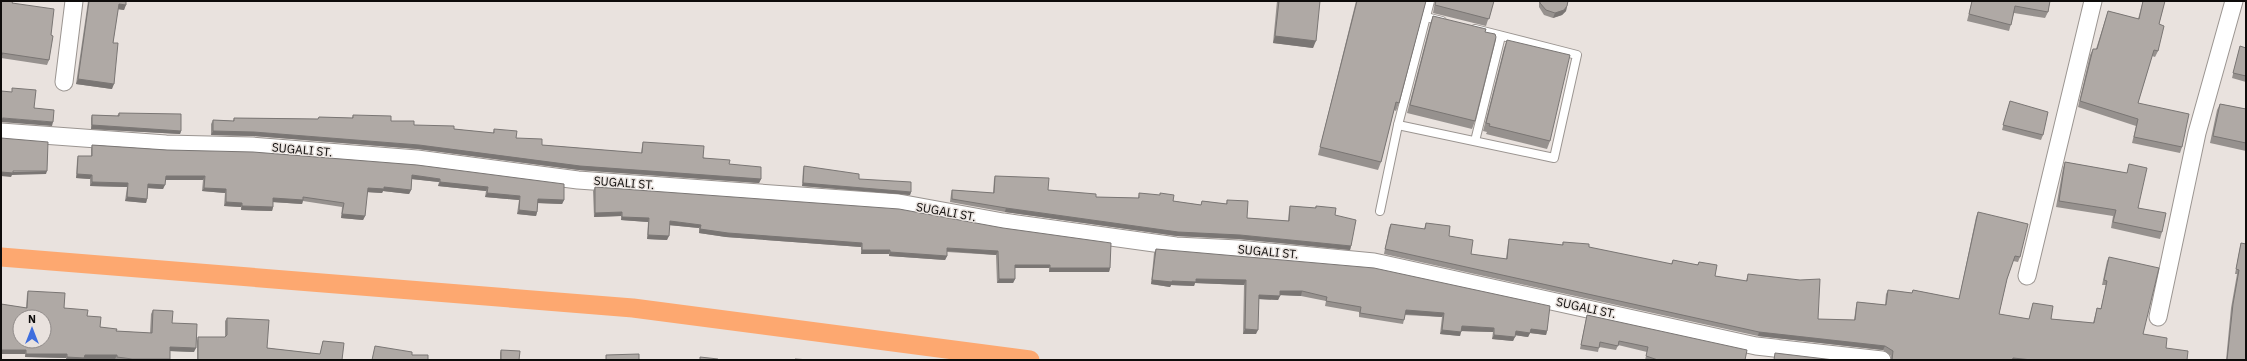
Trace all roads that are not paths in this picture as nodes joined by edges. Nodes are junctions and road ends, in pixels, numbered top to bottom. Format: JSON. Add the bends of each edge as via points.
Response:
{"nodes":[{"id":1,"x":74,"y":1,"type":"edge"},
{"id":2,"x":1430,"y":1,"type":"edge"},
{"id":3,"x":2093,"y":1,"type":"edge"},
{"id":4,"x":2234,"y":1,"type":"edge"},
{"id":5,"x":1426,"y":17,"type":"junction"},
{"id":6,"x":1448,"y":22,"type":"edge"},
{"id":7,"x":1464,"y":26,"type":"edge"},
{"id":8,"x":1501,"y":36,"type":"junction"},
{"id":9,"x":64,"y":82,"type":"dead end"},
{"id":10,"x":1398,"y":125,"type":"junction"},
{"id":11,"x":1,"y":132,"type":"edge"},
{"id":12,"x":1475,"y":141,"type":"junction"},
{"id":13,"x":1380,"y":211,"type":"dead end"},
{"id":14,"x":2027,"y":276,"type":"dead end"},
{"id":15,"x":2158,"y":317,"type":"dead end"},
{"id":16,"x":1882,"y":360,"type":"edge"}],
"edges":[{"from":1,"to":9,"type":"street"},
{"from":2,"to":5,"type":"lane"},
{"from":3,"to":14,"type":"street"},
{"from":4,"to":15,"type":"street","via":[[2197,133]]},
{"from":5,"to":6,"type":"lane"},
{"from":5,"to":10,"type":"lane"},
{"from":7,"to":8,"type":"lane"},
{"from":8,"to":12,"type":"lane"},
{"from":8,"to":12,"type":"lane","via":[[1577,55],[1554,158]]},
{"from":10,"to":12,"type":"lane"},
{"from":10,"to":13,"type":"lane"},
{"from":11,"to":16,"type":"street","name":"SUGALI ST.","via":[[166,144],[252,146],[417,159],[578,180],[899,203],[1003,222],[1176,246],[1238,249],[1374,262],[1756,346]]}]}
